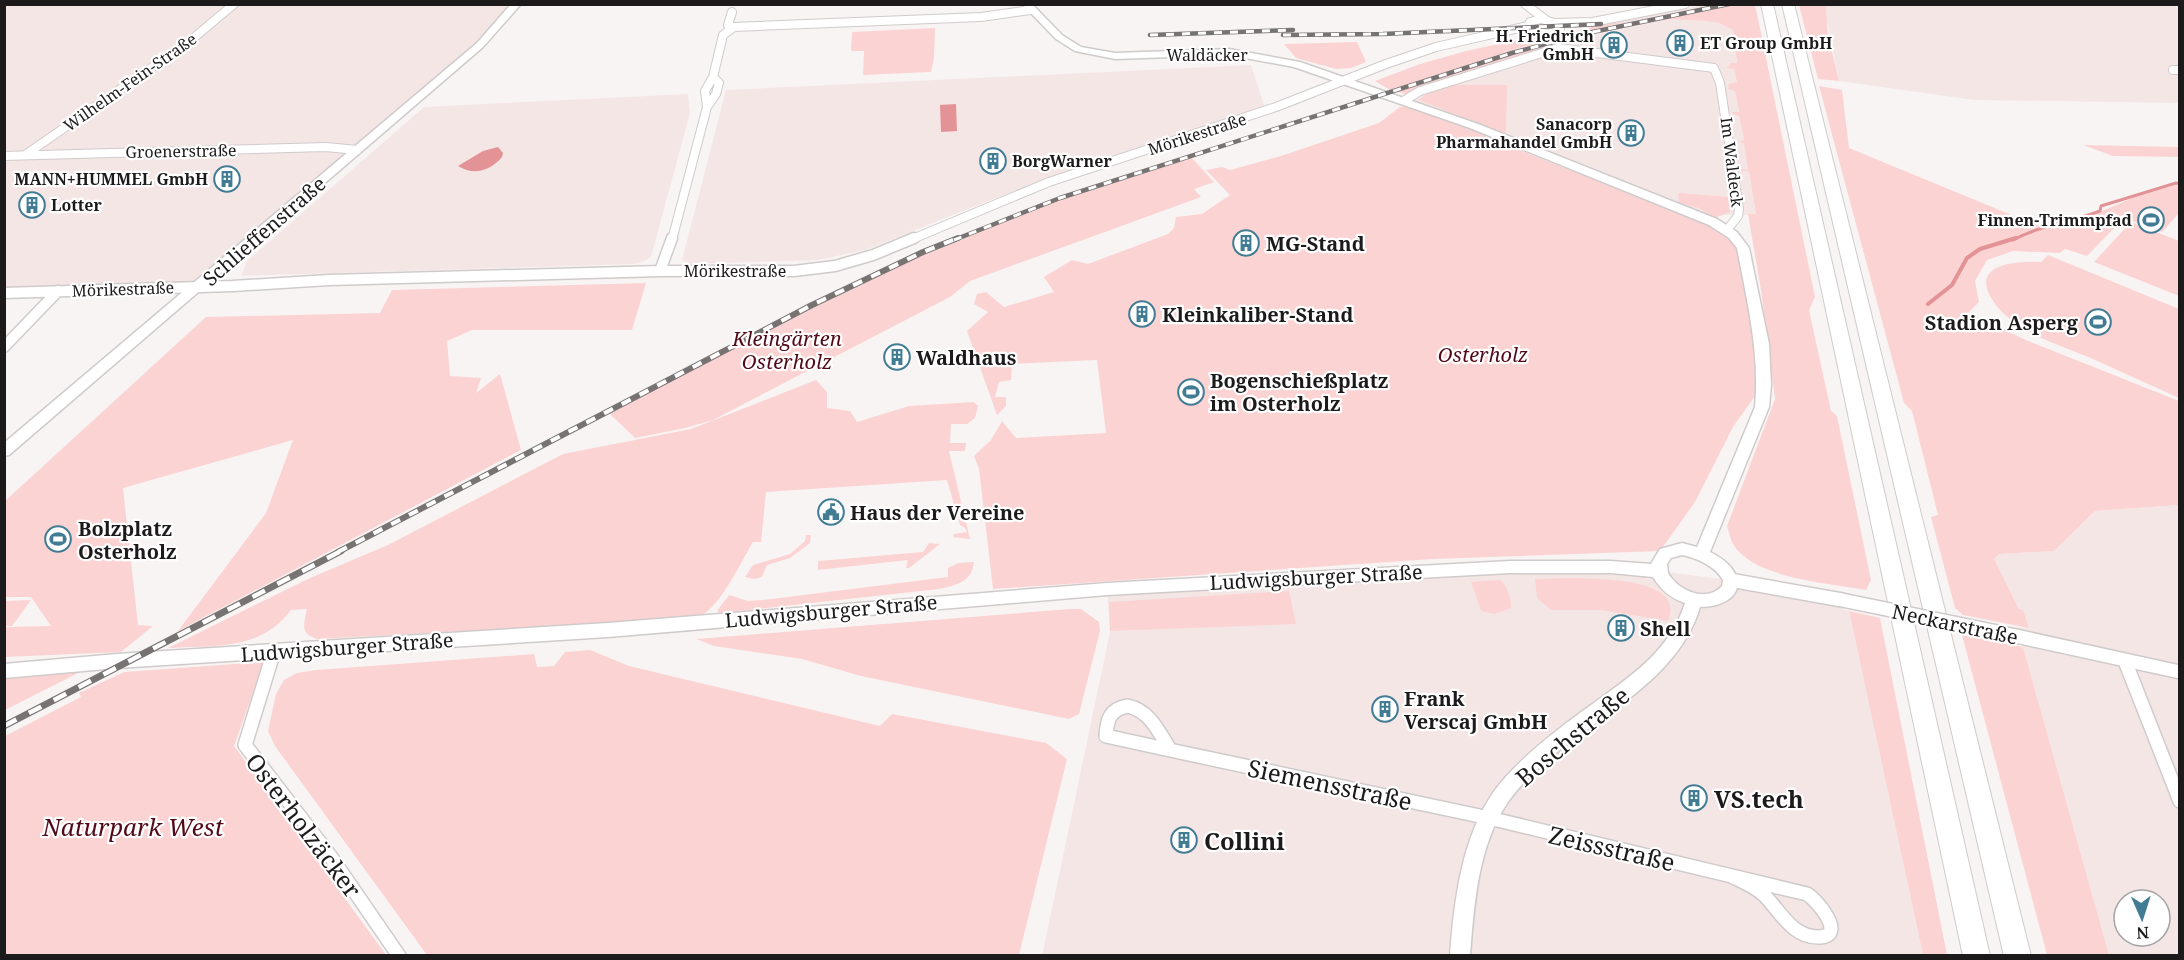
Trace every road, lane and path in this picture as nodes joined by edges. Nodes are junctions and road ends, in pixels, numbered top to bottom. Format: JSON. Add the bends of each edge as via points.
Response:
{"nodes":[{"id":1,"x":234,"y":4,"type":"edge"},
{"id":2,"x":517,"y":4,"type":"edge"},
{"id":3,"x":1017,"y":4,"type":"edge"},
{"id":4,"x":1524,"y":4,"type":"edge"},
{"id":5,"x":1685,"y":4,"type":"edge"},
{"id":6,"x":1774,"y":5,"type":"edge"},
{"id":7,"x":1674,"y":6,"type":"edge"},
{"id":8,"x":1028,"y":7,"type":"edge"},
{"id":9,"x":732,"y":12,"type":"dead end"},
{"id":10,"x":1546,"y":20,"type":"junction"},
{"id":11,"x":1593,"y":22,"type":"junction"},
{"id":12,"x":1530,"y":23,"type":"junction"},
{"id":13,"x":1555,"y":23,"type":"junction"},
{"id":14,"x":730,"y":29,"type":"junction"},
{"id":15,"x":1536,"y":31,"type":"junction"},
{"id":16,"x":1557,"y":32,"type":"junction"},
{"id":17,"x":1427,"y":51,"type":"junction"},
{"id":18,"x":1345,"y":80,"type":"junction"},
{"id":19,"x":1399,"y":98,"type":"junction"},
{"id":20,"x":357,"y":150,"type":"junction"},
{"id":21,"x":24,"y":155,"type":"junction"},
{"id":22,"x":4,"y":156,"type":"edge"},
{"id":23,"x":1727,"y":230,"type":"junction"},
{"id":24,"x":660,"y":271,"type":"junction"},
{"id":25,"x":199,"y":287,"type":"junction"},
{"id":26,"x":58,"y":291,"type":"junction"},
{"id":27,"x":4,"y":293,"type":"edge"},
{"id":28,"x":4,"y":347,"type":"edge"},
{"id":29,"x":4,"y":451,"type":"edge"},
{"id":30,"x":1702,"y":553,"type":"junction"},
{"id":31,"x":1659,"y":571,"type":"junction"},
{"id":32,"x":1730,"y":580,"type":"junction"},
{"id":33,"x":1694,"y":600,"type":"junction"},
{"id":34,"x":274,"y":651,"type":"junction"},
{"id":35,"x":2125,"y":661,"type":"junction"},
{"id":36,"x":4,"y":671,"type":"edge"},
{"id":37,"x":2180,"y":672,"type":"edge"},
{"id":38,"x":1170,"y":750,"type":"junction"},
{"id":39,"x":2180,"y":801,"type":"edge"},
{"id":40,"x":1491,"y":819,"type":"junction"},
{"id":41,"x":1733,"y":877,"type":"junction"},
{"id":42,"x":399,"y":956,"type":"edge"},
{"id":43,"x":1460,"y":956,"type":"edge"},
{"id":44,"x":1977,"y":956,"type":"edge"},
{"id":45,"x":2018,"y":956,"type":"edge"}],
"edges":[{"from":1,"to":21,"type":"street","name":"Wilhelm-Fein-Straße","via":[[190,41]]},
{"from":2,"to":20,"type":"street","name":"Schlieffenstraße","via":[[480,45]]},
{"from":3,"to":8,"type":"street","name":"Waldäcker"},
{"from":4,"to":10,"type":"street"},
{"from":4,"to":12,"type":"street"},
{"from":5,"to":7,"type":"street","name":"Mörikestraße"},
{"from":6,"to":44,"type":"highway"},
{"from":6,"to":45,"type":"highway"},
{"from":7,"to":11,"type":"street","name":"Mörikestraße"},
{"from":8,"to":14,"type":"street","via":[[981,17]]},
{"from":8,"to":18,"type":"street","name":"Waldäcker","via":[[1067,44],[1090,53],[1245,54],[1296,64]]},
{"from":9,"to":14,"type":"street"},
{"from":10,"to":12,"type":"street","name":"Mörikestraße"},
{"from":10,"to":13,"type":"street","name":"Mörikestraße"},
{"from":11,"to":13,"type":"street","name":"Mörikestraße"},
{"from":11,"to":16,"type":"street","name":"Mörikestraße"},
{"from":12,"to":15,"type":"street","name":"Mörikestraße"},
{"from":12,"to":17,"type":"street","name":"Mörikestraße"},
{"from":13,"to":16,"type":"street","via":[[1560,29]]},
{"from":14,"to":24,"type":"street","via":[[723,34],[713,77],[719,83],[707,107],[675,232]]},
{"from":15,"to":16,"type":"street","name":"Mörikestraße"},
{"from":15,"to":17,"type":"street","name":"Mörikestraße"},
{"from":17,"to":18,"type":"street","name":"Mörikestraße"},
{"from":18,"to":19,"type":"street","name":"Waldäcker"},
{"from":18,"to":24,"type":"street","name":"Mörikestraße","via":[[1276,107],[1049,182],[854,262],[794,271]]},
{"from":19,"to":23,"type":"street","via":[[1698,214]]},
{"from":19,"to":23,"type":"street","name":"Im Waldeck","via":[[1552,48],[1713,68],[1720,83],[1739,209]]},
{"from":20,"to":21,"type":"street","name":"Groenerstraße","via":[[326,147]]},
{"from":20,"to":25,"type":"street","name":"Schlieffenstraße"},
{"from":21,"to":22,"type":"street","name":"Groenerstraße"},
{"from":23,"to":30,"type":"street","name":"Im Waldeck","via":[[1743,248],[1762,344],[1764,385],[1762,407]]},
{"from":24,"to":25,"type":"street","name":"Mörikestraße"},
{"from":25,"to":26,"type":"street","name":"Mörikestraße"},
{"from":25,"to":29,"type":"street","name":"Schlieffenstraße"},
{"from":26,"to":27,"type":"street","name":"Mörikestraße"},
{"from":26,"to":28,"type":"street"},
{"from":30,"to":31,"type":"street","via":[[1682,549],[1666,553]]},
{"from":30,"to":32,"type":"street","via":[[1717,561]]},
{"from":31,"to":33,"type":"street","via":[[1667,585]]},
{"from":31,"to":34,"type":"street","name":"Ludwigsburger Straße","via":[[1510,567],[1107,589],[608,630]]},
{"from":32,"to":33,"type":"street","via":[[1725,595],[1717,600]]},
{"from":32,"to":35,"type":"street","name":"Neckarstraße","bridge":true},
{"from":33,"to":40,"type":"street","name":"Boschstraße","via":[[1680,638],[1656,667],[1568,732],[1526,770],[1498,802]]},
{"from":34,"to":36,"type":"street","name":"Ludwigsburger Straße"},
{"from":34,"to":42,"type":"street","name":"Osterholzäcker","via":[[245,745],[331,856]]},
{"from":35,"to":37,"type":"street","name":"Neckarstraße"},
{"from":35,"to":39,"type":"street"},
{"from":38,"to":38,"type":"street","name":"Siemensstraße","via":[[1106,736],[1107,719],[1117,708],[1138,707]]},
{"from":38,"to":40,"type":"street","name":"Siemensstraße"},
{"from":40,"to":41,"type":"street","name":"Zeissstraße"},
{"from":40,"to":43,"type":"street","name":"Boschstraße","via":[[1469,875]]},
{"from":41,"to":41,"type":"street","name":"Zeissstraße","via":[[1816,898],[1829,916],[1831,925],[1827,933],[1820,937],[1798,932],[1763,894]]}]}
